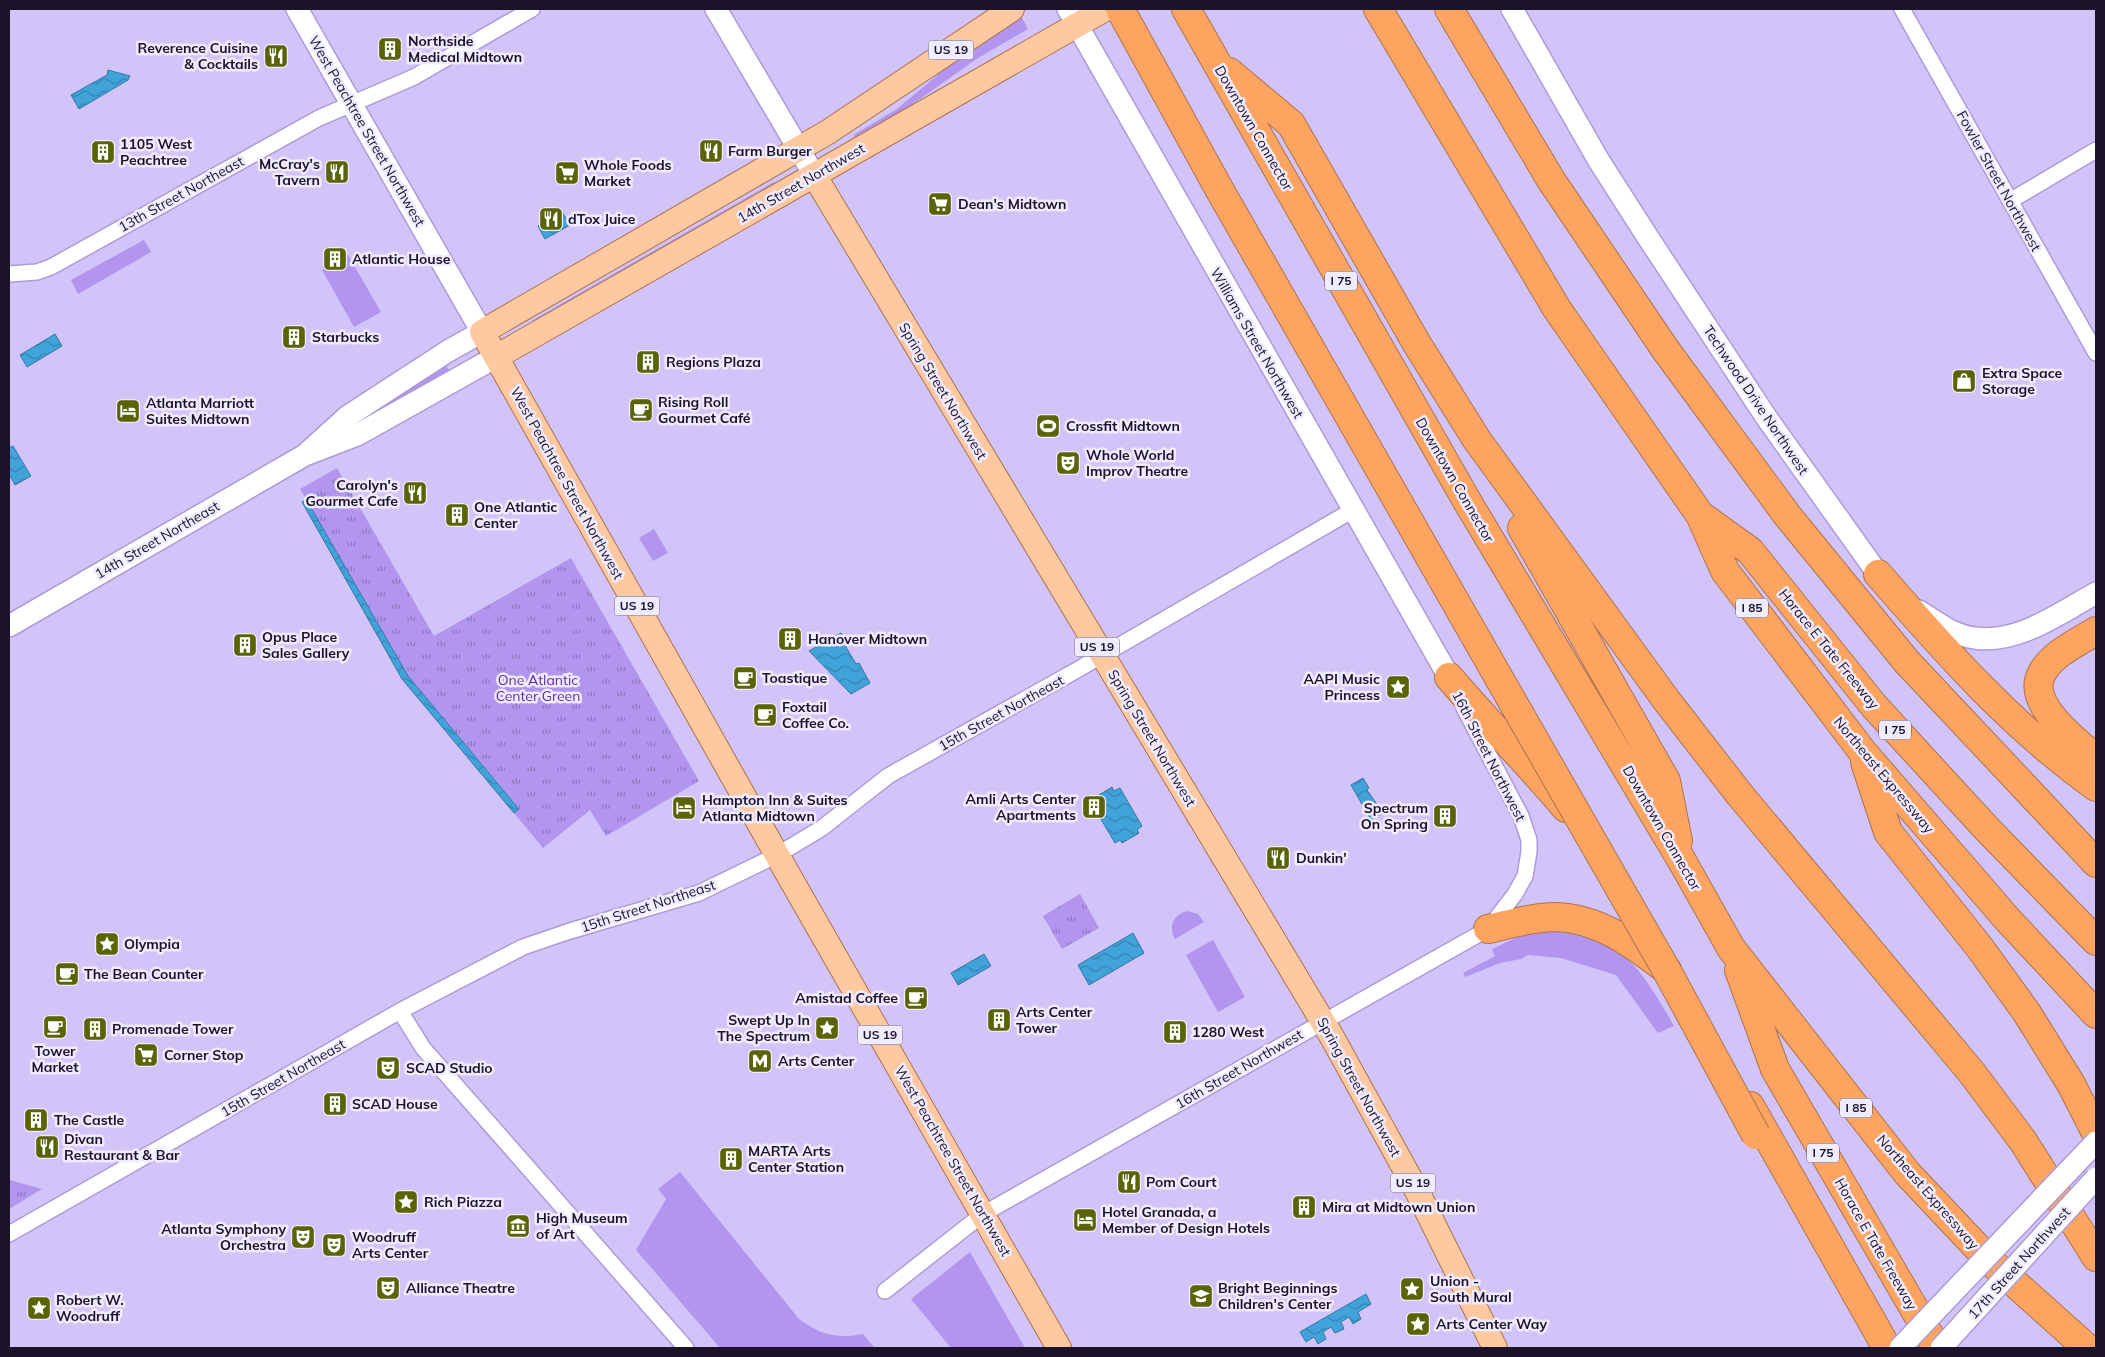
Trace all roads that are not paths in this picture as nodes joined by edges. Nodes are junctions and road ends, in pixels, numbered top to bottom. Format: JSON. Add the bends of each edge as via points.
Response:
{"nodes":[{"id":1,"x":297,"y":9,"type":"edge"},
{"id":2,"x":532,"y":9,"type":"edge"},
{"id":3,"x":716,"y":9,"type":"edge"},
{"id":4,"x":1012,"y":9,"type":"edge"},
{"id":5,"x":1109,"y":9,"type":"edge"},
{"id":6,"x":1186,"y":9,"type":"edge"},
{"id":7,"x":1378,"y":9,"type":"edge"},
{"id":8,"x":1449,"y":9,"type":"edge"},
{"id":9,"x":1512,"y":9,"type":"edge"},
{"id":10,"x":1902,"y":9,"type":"edge"},
{"id":11,"x":1072,"y":17,"type":"edge"},
{"id":12,"x":1215,"y":60,"type":"junction"},
{"id":13,"x":351,"y":103,"type":"junction"},
{"id":14,"x":799,"y":149,"type":"junction"},
{"id":15,"x":2096,"y":150,"type":"edge"},
{"id":16,"x":814,"y":175,"type":"junction"},
{"id":17,"x":2010,"y":202,"type":"junction"},
{"id":18,"x":9,"y":274,"type":"edge"},
{"id":19,"x":482,"y":332,"type":"junction"},
{"id":20,"x":2096,"y":353,"type":"edge"},
{"id":21,"x":496,"y":357,"type":"junction"},
{"id":22,"x":1477,"y":440,"type":"junction"},
{"id":23,"x":305,"y":455,"type":"junction"},
{"id":24,"x":1353,"y":510,"type":"junction"},
{"id":25,"x":1700,"y":515,"type":"junction"},
{"id":26,"x":1878,"y":574,"type":"junction"},
{"id":27,"x":2096,"y":593,"type":"edge"},
{"id":28,"x":9,"y":626,"type":"edge"},
{"id":29,"x":2096,"y":631,"type":"edge"},
{"id":30,"x":1102,"y":655,"type":"junction"},
{"id":31,"x":1449,"y":677,"type":"junction"},
{"id":32,"x":1862,"y":751,"type":"junction"},
{"id":33,"x":2096,"y":758,"type":"edge"},
{"id":34,"x":2096,"y":787,"type":"edge"},
{"id":35,"x":2056,"y":820,"type":"junction"},
{"id":36,"x":778,"y":855,"type":"junction"},
{"id":37,"x":1682,"y":861,"type":"junction"},
{"id":38,"x":2096,"y":862,"type":"edge"},
{"id":39,"x":1488,"y":929,"type":"junction"},
{"id":40,"x":2096,"y":941,"type":"edge"},
{"id":41,"x":1731,"y":948,"type":"junction"},
{"id":42,"x":1677,"y":977,"type":"junction"},
{"id":43,"x":400,"y":1011,"type":"junction"},
{"id":44,"x":2096,"y":1014,"type":"edge"},
{"id":45,"x":1323,"y":1022,"type":"junction"},
{"id":46,"x":2096,"y":1133,"type":"edge"},
{"id":47,"x":2096,"y":1142,"type":"edge"},
{"id":48,"x":2096,"y":1178,"type":"edge"},
{"id":49,"x":983,"y":1214,"type":"junction"},
{"id":50,"x":9,"y":1234,"type":"edge"},
{"id":51,"x":2096,"y":1256,"type":"edge"},
{"id":52,"x":885,"y":1291,"type":"dead end"},
{"id":53,"x":2080,"y":1343,"type":"edge"},
{"id":54,"x":686,"y":1348,"type":"edge"},
{"id":55,"x":1059,"y":1348,"type":"edge"},
{"id":56,"x":1495,"y":1348,"type":"edge"},
{"id":57,"x":1879,"y":1348,"type":"edge"},
{"id":58,"x":1887,"y":1348,"type":"edge"},
{"id":59,"x":1900,"y":1348,"type":"edge"},
{"id":60,"x":1936,"y":1348,"type":"edge"},
{"id":61,"x":1941,"y":1348,"type":"edge"}],
"edges":[{"from":1,"to":13,"type":"main road","name":"West Peachtree Street Northwest"},
{"from":2,"to":13,"type":"street","name":"13th Street Northeast","via":[[414,77]]},
{"from":3,"to":14,"type":"main road","name":"Spring Street Northwest"},
{"from":4,"to":14,"type":"main road","number":"US 19"},
{"from":5,"to":11,"type":"main road","name":"14th Street Northwest"},
{"from":5,"to":57,"type":"highway","bridge":true,"via":[[1218,187],[1667,971],[1861,1323]]},
{"from":6,"to":12,"type":"highway","name":"Downtown Connector","number":"I 75"},
{"from":7,"to":25,"type":"highway","number":"I 75","via":[[1557,308]]},
{"from":8,"to":35,"type":"highway","via":[[1556,188],[1665,349],[1787,515],[1907,662]]},
{"from":9,"to":26,"type":"main road","name":"Techwood Drive Northwest","via":[[1646,236],[1766,418]]},
{"from":10,"to":17,"type":"street","name":"Fowler Street Northwest"},
{"from":11,"to":16,"type":"main road","name":"14th Street Northwest"},
{"from":11,"to":24,"type":"main road","name":"Williams Street Northwest"},
{"from":12,"to":22,"type":"highway","via":[[1291,124],[1417,344]]},
{"from":12,"to":37,"type":"highway","name":"Downtown Connector","number":"I 75","via":[[1467,501]]},
{"from":13,"to":18,"type":"street","name":"13th Street Northeast","via":[[51,266],[37,272]]},
{"from":13,"to":19,"type":"main road","name":"West Peachtree Street Northwest"},
{"from":14,"to":16,"type":"main road","name":"Spring Street Northwest"},
{"from":14,"to":19,"type":"main road","number":"US 19"},
{"from":15,"to":17,"type":"street"},
{"from":16,"to":21,"type":"main road","name":"14th Street Northwest"},
{"from":16,"to":30,"type":"main road","name":"Spring Street Northwest","number":"US 19"},
{"from":17,"to":20,"type":"street","name":"Fowler Street Northwest"},
{"from":19,"to":21,"type":"main road","name":"West Peachtree Street Northwest","number":"US 19"},
{"from":19,"to":23,"type":"main road","name":"14th Street Northeast","via":[[348,416]]},
{"from":21,"to":23,"type":"main road","name":"14th Street Northeast","via":[[357,435]]},
{"from":21,"to":36,"type":"main road","name":"West Peachtree Street Northwest","number":"US 19"},
{"from":22,"to":37,"type":"highway","via":[[1496,485],[1666,781]]},
{"from":22,"to":51,"type":"highway","via":[[1667,701],[1734,787],[1972,1073],[2023,1141]]},
{"from":23,"to":28,"type":"main road","name":"14th Street Northeast"},
{"from":24,"to":30,"type":"street","name":"15th Street Northeast"},
{"from":24,"to":31,"type":"main road","name":"Williams Street Northwest"},
{"from":25,"to":32,"type":"highway","name":"Northeast Expressway","number":"I 85","via":[[1724,571]]},
{"from":25,"to":40,"type":"highway","name":"Horace E Tate Freeway","number":"I 75","via":[[1750,551],[1874,706],[1986,829]]},
{"from":26,"to":27,"type":"main road","name":"Techwood Drive Northwest","via":[[1944,628],[1973,638],[1997,639],[2042,623]]},
{"from":26,"to":34,"type":"highway","via":[[1975,684],[2041,744]]},
{"from":26,"to":35,"type":"highway","via":[[1982,726]]},
{"from":29,"to":33,"type":"highway","via":[[2055,659],[2042,674],[2038,688],[2048,711],[2076,742]]},
{"from":30,"to":36,"type":"street","name":"15th Street Northeast","via":[[888,776],[822,828]]},
{"from":30,"to":45,"type":"main road","name":"Spring Street Northwest","number":"US 19"},
{"from":31,"to":39,"type":"street","name":"16th Street Northwest","via":[[1521,816],[1529,840],[1525,876]]},
{"from":31,"to":42,"type":"highway","via":[[1575,819],[1612,868]]},
{"from":32,"to":44,"type":"highway","name":"Northeast Expressway","number":"I 85","via":[[2008,920]]},
{"from":32,"to":46,"type":"highway","via":[[1888,832],[2027,1013],[2071,1084]]},
{"from":35,"to":38,"type":"highway"},
{"from":36,"to":43,"type":"street","name":"15th Street Northeast","via":[[699,893],[523,947]]},
{"from":36,"to":49,"type":"main road","name":"West Peachtree Street Northwest","number":"US 19"},
{"from":37,"to":41,"type":"highway","name":"Downtown Connector","number":"I 75"},
{"from":39,"to":42,"type":"highway","via":[[1555,917],[1577,919],[1602,926]]},
{"from":39,"to":45,"type":"street","name":"16th Street Northwest"},
{"from":41,"to":53,"type":"highway","name":"Northeast Expressway","number":"I 85","via":[[1907,1173],[1990,1261]]},
{"from":41,"to":60,"type":"highway","name":"Horace E Tate Freeway","number":"I 75","via":[[1774,1069]]},
{"from":42,"to":58,"type":"highway"},
{"from":43,"to":50,"type":"street","name":"15th Street Northeast"},
{"from":43,"to":54,"type":"street","via":[[423,1048]]},
{"from":45,"to":49,"type":"street","name":"16th Street Northwest"},
{"from":45,"to":56,"type":"main road","name":"Spring Street Northwest","number":"US 19","via":[[1418,1193]]},
{"from":47,"to":59,"type":"main road","name":"17th Street Northwest","bridge":true},
{"from":48,"to":61,"type":"main road","name":"17th Street Northwest","bridge":true},
{"from":49,"to":52,"type":"street","name":"16th Street Northwest"},
{"from":49,"to":55,"type":"main road","name":"West Peachtree Street Northwest","number":"US 19"}]}
